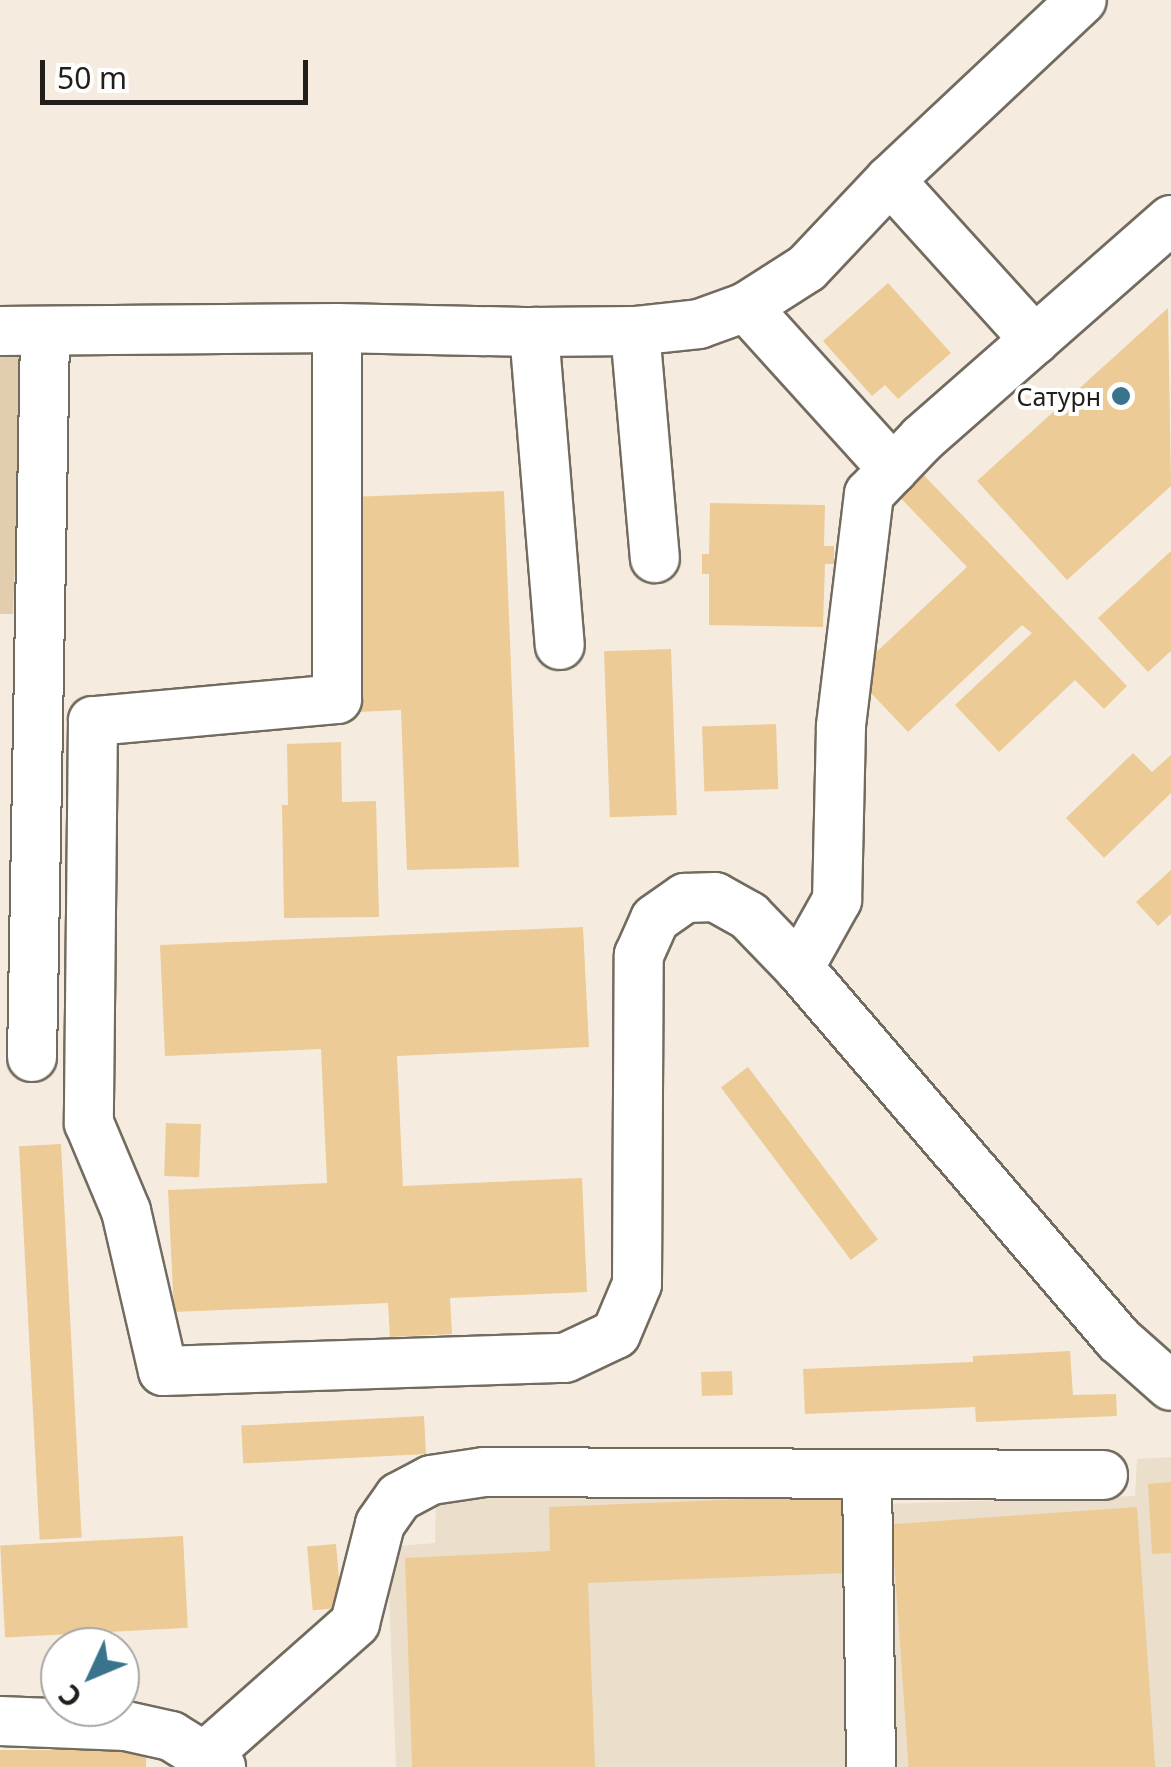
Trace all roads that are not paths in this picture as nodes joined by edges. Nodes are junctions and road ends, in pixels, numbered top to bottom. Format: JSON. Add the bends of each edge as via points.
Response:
{"nodes":[{"id":1,"x":1082,"y":0,"type":"edge"},
{"id":2,"x":890,"y":180,"type":"junction"},
{"id":3,"x":1171,"y":220,"type":"edge"},
{"id":4,"x":746,"y":308,"type":"junction"},
{"id":5,"x":338,"y":328,"type":"junction"},
{"id":6,"x":23,"y":331,"type":"edge"},
{"id":7,"x":635,"y":331,"type":"junction"},
{"id":8,"x":534,"y":332,"type":"junction"},
{"id":9,"x":1034,"y":340,"type":"junction"},
{"id":10,"x":893,"y":469,"type":"junction"},
{"id":11,"x":655,"y":558,"type":"dead end"},
{"id":12,"x":560,"y":645,"type":"dead end"},
{"id":13,"x":798,"y":968,"type":"junction"},
{"id":14,"x":32,"y":1057,"type":"dead end"},
{"id":15,"x":1171,"y":1386,"type":"edge"},
{"id":16,"x":1103,"y":1474,"type":"dead end"},
{"id":17,"x":867,"y":1477,"type":"junction"},
{"id":18,"x":0,"y":1722,"type":"edge"},
{"id":19,"x":214,"y":1761,"type":"edge"},
{"id":20,"x":871,"y":1767,"type":"edge"}],
"edges":[{"from":1,"to":2,"type":"street"},
{"from":2,"to":4,"type":"street","via":[[806,268]]},
{"from":2,"to":9,"type":"street"},
{"from":3,"to":9,"type":"street"},
{"from":4,"to":7,"type":"street","via":[[699,324]]},
{"from":4,"to":10,"type":"street"},
{"from":5,"to":6,"type":"street"},
{"from":5,"to":8,"type":"street"},
{"from":5,"to":13,"type":"street","via":[[336,700],[93,721],[89,1123],[126,1211],[163,1371],[565,1358],[616,1334],[637,1284],[639,955],[655,919],[684,898],[715,897],[749,916]]},
{"from":6,"to":14,"type":"street"},
{"from":7,"to":8,"type":"street"},
{"from":7,"to":11,"type":"street"},
{"from":8,"to":12,"type":"street"},
{"from":9,"to":10,"type":"street"},
{"from":10,"to":13,"type":"street","via":[[869,494],[866,512],[841,727],[837,900]]},
{"from":13,"to":15,"type":"street","via":[[1118,1340]]},
{"from":16,"to":17,"type":"street"},
{"from":17,"to":19,"type":"street","via":[[484,1472],[431,1480],[399,1497],[380,1524],[355,1623]]},
{"from":17,"to":20,"type":"street"},
{"from":18,"to":19,"type":"street","via":[[126,1726],[172,1736]]}]}
